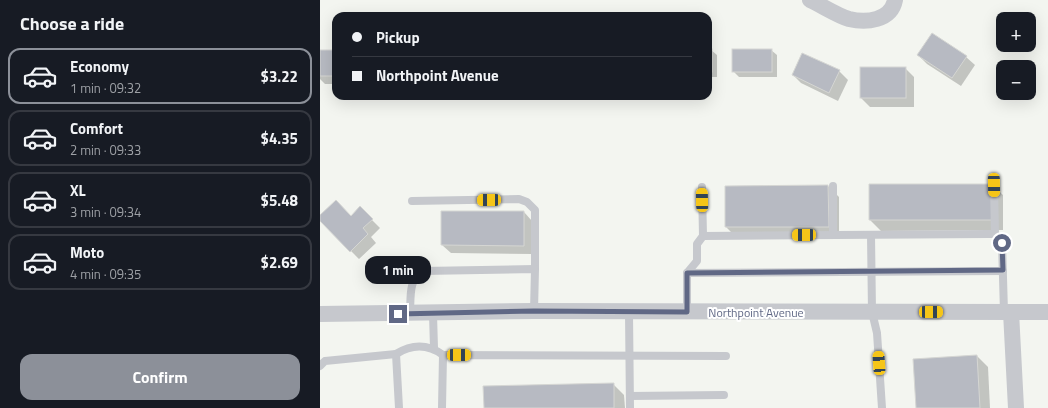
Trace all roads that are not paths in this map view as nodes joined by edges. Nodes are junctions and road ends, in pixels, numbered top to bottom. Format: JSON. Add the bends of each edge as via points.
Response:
{"nodes":[{"id":1,"x":810,"y":0,"type":"edge"},
{"id":2,"x":895,"y":0,"type":"edge"},
{"id":3,"x":994,"y":185,"type":"dead end"},
{"id":4,"x":833,"y":186,"type":"dead end"},
{"id":5,"x":702,"y":187,"type":"dead end"},
{"id":6,"x":412,"y":201,"type":"dead end"},
{"id":7,"x":995,"y":234,"type":"junction"},
{"id":8,"x":833,"y":235,"type":"junction"},
{"id":9,"x":871,"y":235,"type":"junction"},
{"id":10,"x":703,"y":236,"type":"junction"},
{"id":11,"x":535,"y":269,"type":"junction"},
{"id":12,"x":1003,"y":270,"type":"junction"},
{"id":13,"x":871,"y":271,"type":"junction"},
{"id":14,"x":687,"y":273,"type":"junction"},
{"id":15,"x":534,"y":311,"type":"junction"},
{"id":16,"x":687,"y":312,"type":"junction"},
{"id":17,"x":872,"y":312,"type":"junction"},
{"id":18,"x":1007,"y":312,"type":"junction"},
{"id":19,"x":1048,"y":312,"type":"edge"},
{"id":20,"x":629,"y":313,"type":"junction"},
{"id":21,"x":320,"y":314,"type":"edge"},
{"id":22,"x":410,"y":314,"type":"junction"},
{"id":23,"x":433,"y":314,"type":"junction"},
{"id":24,"x":434,"y":348,"type":"junction"},
{"id":25,"x":396,"y":354,"type":"junction"},
{"id":26,"x":443,"y":355,"type":"junction"},
{"id":27,"x":629,"y":356,"type":"junction"},
{"id":28,"x":726,"y":356,"type":"dead end"},
{"id":29,"x":320,"y":366,"type":"edge"},
{"id":30,"x":724,"y":395,"type":"dead end"},
{"id":31,"x":630,"y":396,"type":"junction"},
{"id":32,"x":399,"y":408,"type":"edge"},
{"id":33,"x":442,"y":408,"type":"edge"},
{"id":34,"x":630,"y":408,"type":"edge"},
{"id":35,"x":882,"y":408,"type":"edge"},
{"id":36,"x":1016,"y":408,"type":"edge"}],
"edges":[{"from":1,"to":2,"type":"street","via":[[848,19],[868,21],[883,17],[889,12]]},
{"from":3,"to":7,"type":"lane"},
{"from":4,"to":8,"type":"lane"},
{"from":5,"to":10,"type":"lane"},
{"from":6,"to":11,"type":"lane","via":[[519,199],[527,202],[535,210]]},
{"from":7,"to":9,"type":"lane"},
{"from":7,"to":12,"type":"lane","via":[[1002,243]]},
{"from":8,"to":9,"type":"lane"},
{"from":8,"to":10,"type":"lane"},
{"from":9,"to":13,"type":"lane"},
{"from":10,"to":14,"type":"lane","via":[[697,244],[697,261]]},
{"from":11,"to":15,"type":"lane"},
{"from":11,"to":22,"type":"lane","via":[[423,270],[416,274],[412,281]]},
{"from":12,"to":13,"type":"lane"},
{"from":12,"to":18,"type":"lane"},
{"from":13,"to":14,"type":"lane"},
{"from":13,"to":17,"type":"lane"},
{"from":14,"to":16,"type":"lane"},
{"from":15,"to":20,"type":"street","name":"Northpoint Avenue"},
{"from":15,"to":23,"type":"street","name":"Northpoint Avenue"},
{"from":16,"to":17,"type":"street","name":"Northpoint Avenue"},
{"from":16,"to":20,"type":"street","name":"Northpoint Avenue"},
{"from":17,"to":18,"type":"street","name":"Northpoint Avenue"},
{"from":17,"to":35,"type":"lane","via":[[877,333]]},
{"from":18,"to":19,"type":"street","name":"Northpoint Avenue"},
{"from":18,"to":36,"type":"street"},
{"from":20,"to":27,"type":"lane"},
{"from":21,"to":22,"type":"street","name":"Northpoint Avenue"},
{"from":22,"to":23,"type":"street","name":"Northpoint Avenue"},
{"from":23,"to":24,"type":"lane"},
{"from":24,"to":25,"type":"lane","via":[[423,346],[403,349]]},
{"from":24,"to":26,"type":"lane"},
{"from":25,"to":29,"type":"lane","via":[[339,358],[325,361]]},
{"from":25,"to":32,"type":"lane"},
{"from":26,"to":27,"type":"lane"},
{"from":26,"to":33,"type":"lane"},
{"from":27,"to":28,"type":"lane"},
{"from":27,"to":31,"type":"lane"},
{"from":30,"to":31,"type":"lane"},
{"from":31,"to":34,"type":"lane"}]}
